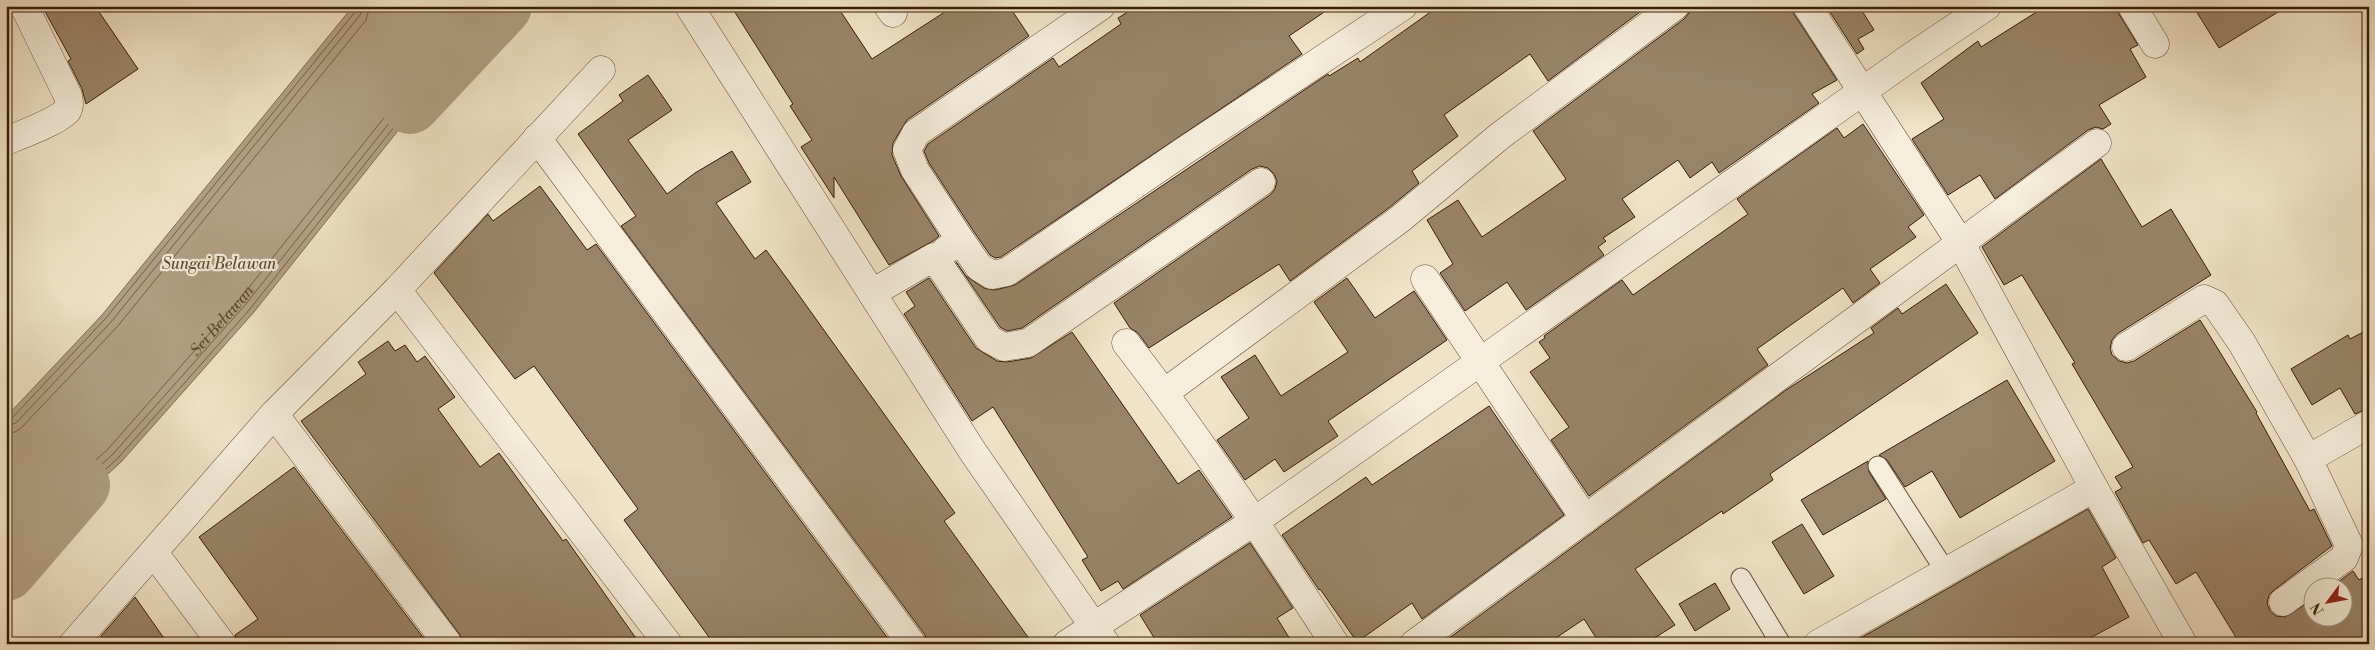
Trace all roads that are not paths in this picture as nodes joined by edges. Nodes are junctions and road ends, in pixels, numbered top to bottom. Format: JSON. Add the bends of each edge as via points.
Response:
{"nodes":[{"id":1,"x":24,"y":6,"type":"edge"},
{"id":2,"x":689,"y":6,"type":"edge"},
{"id":3,"x":1403,"y":6,"type":"edge"},
{"id":4,"x":1675,"y":6,"type":"edge"},
{"id":5,"x":1807,"y":6,"type":"edge"},
{"id":6,"x":1987,"y":6,"type":"edge"},
{"id":7,"x":2132,"y":6,"type":"edge"},
{"id":8,"x":1091,"y":9,"type":"edge"},
{"id":9,"x":2155,"y":44,"type":"dead end"},
{"id":10,"x":601,"y":70,"type":"dead end"},
{"id":11,"x":1864,"y":92,"type":"junction"},
{"id":12,"x":538,"y":138,"type":"junction"},
{"id":13,"x":6,"y":140,"type":"edge"},
{"id":14,"x":2097,"y":143,"type":"dead end"},
{"id":15,"x":1260,"y":182,"type":"dead end"},
{"id":16,"x":962,"y":241,"type":"junction"},
{"id":17,"x":1960,"y":242,"type":"junction"},
{"id":18,"x":934,"y":257,"type":"junction"},
{"id":19,"x":1425,"y":279,"type":"dead end"},
{"id":20,"x":397,"y":290,"type":"junction"},
{"id":21,"x":872,"y":293,"type":"junction"},
{"id":22,"x":1126,"y":343,"type":"dead end"},
{"id":23,"x":2126,"y":347,"type":"dead end"},
{"id":24,"x":1480,"y":360,"type":"junction"},
{"id":25,"x":1164,"y":393,"type":"junction"},
{"id":26,"x":274,"y":414,"type":"junction"},
{"id":27,"x":2369,"y":424,"type":"edge"},
{"id":28,"x":2308,"y":459,"type":"junction"},
{"id":29,"x":1878,"y":466,"type":"dead end"},
{"id":30,"x":2094,"y":488,"type":"junction"},
{"id":31,"x":1585,"y":519,"type":"junction"},
{"id":32,"x":1255,"y":521,"type":"junction"},
{"id":33,"x":154,"y":553,"type":"junction"},
{"id":34,"x":1946,"y":572,"type":"junction"},
{"id":35,"x":1741,"y":578,"type":"dead end"},
{"id":36,"x":2283,"y":602,"type":"dead end"},
{"id":37,"x":1100,"y":635,"type":"edge"},
{"id":38,"x":2181,"y":643,"type":"edge"},
{"id":39,"x":72,"y":644,"type":"edge"},
{"id":40,"x":222,"y":644,"type":"edge"},
{"id":41,"x":448,"y":644,"type":"edge"},
{"id":42,"x":668,"y":644,"type":"edge"},
{"id":43,"x":912,"y":644,"type":"edge"},
{"id":44,"x":1067,"y":644,"type":"edge"},
{"id":45,"x":1335,"y":644,"type":"edge"},
{"id":46,"x":1414,"y":644,"type":"edge"},
{"id":47,"x":1781,"y":644,"type":"edge"},
{"id":48,"x":1818,"y":644,"type":"edge"}],
"edges":[{"from":1,"to":13,"type":"street","via":[[68,96],[69,106],[66,112],[38,128]]},
{"from":2,"to":21,"type":"street"},
{"from":3,"to":16,"type":"street","via":[[1007,272],[992,275],[979,267]]},
{"from":4,"to":25,"type":"street","via":[[1501,135],[1400,218]]},
{"from":5,"to":11,"type":"street"},
{"from":6,"to":11,"type":"street"},
{"from":7,"to":9,"type":"street"},
{"from":8,"to":16,"type":"street","via":[[916,133],[907,150],[914,170]]},
{"from":10,"to":12,"type":"street"},
{"from":11,"to":17,"type":"street"},
{"from":11,"to":24,"type":"street"},
{"from":12,"to":20,"type":"street"},
{"from":12,"to":43,"type":"street"},
{"from":14,"to":17,"type":"street"},
{"from":15,"to":18,"type":"street","via":[[1028,344],[1004,347],[989,339]]},
{"from":16,"to":18,"type":"street"},
{"from":17,"to":30,"type":"street"},
{"from":17,"to":31,"type":"street"},
{"from":18,"to":21,"type":"street"},
{"from":19,"to":24,"type":"street"},
{"from":20,"to":26,"type":"street"},
{"from":20,"to":42,"type":"street"},
{"from":21,"to":37,"type":"street","via":[[973,452]]},
{"from":22,"to":25,"type":"street"},
{"from":23,"to":28,"type":"street","via":[[2204,299],[2215,304],[2242,343]]},
{"from":24,"to":31,"type":"street"},
{"from":24,"to":32,"type":"street"},
{"from":25,"to":32,"type":"street"},
{"from":26,"to":33,"type":"street"},
{"from":26,"to":41,"type":"street"},
{"from":27,"to":28,"type":"street"},
{"from":28,"to":36,"type":"street","via":[[2349,544],[2344,558]]},
{"from":29,"to":34,"type":"lane"},
{"from":30,"to":34,"type":"street"},
{"from":30,"to":38,"type":"street"},
{"from":31,"to":46,"type":"street"},
{"from":32,"to":37,"type":"street"},
{"from":32,"to":45,"type":"street"},
{"from":33,"to":39,"type":"street"},
{"from":33,"to":40,"type":"street"},
{"from":34,"to":48,"type":"street"},
{"from":35,"to":47,"type":"lane"},
{"from":37,"to":44,"type":"street"}]}
